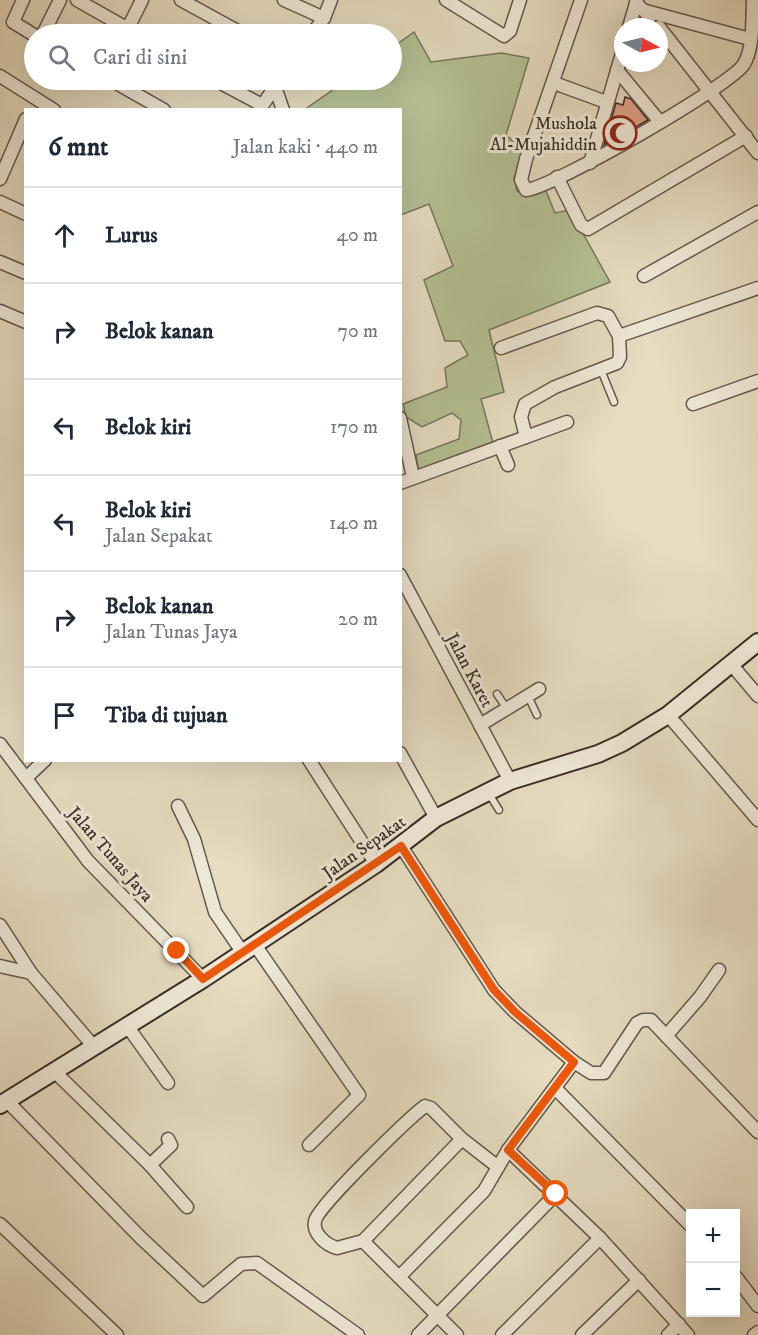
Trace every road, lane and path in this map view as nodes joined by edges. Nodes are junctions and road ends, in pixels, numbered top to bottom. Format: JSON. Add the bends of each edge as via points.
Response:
{"nodes":[{"id":1,"x":23,"y":0,"type":"edge"},
{"id":2,"x":60,"y":0,"type":"edge"},
{"id":3,"x":77,"y":0,"type":"edge"},
{"id":4,"x":142,"y":0,"type":"edge"},
{"id":5,"x":181,"y":0,"type":"edge"},
{"id":6,"x":284,"y":0,"type":"edge"},
{"id":7,"x":331,"y":0,"type":"edge"},
{"id":8,"x":446,"y":0,"type":"edge"},
{"id":9,"x":520,"y":0,"type":"edge"},
{"id":10,"x":581,"y":0,"type":"edge"},
{"id":11,"x":753,"y":0,"type":"edge"},
{"id":12,"x":637,"y":1,"type":"edge"},
{"id":13,"x":646,"y":11,"type":"junction"},
{"id":14,"x":324,"y":18,"type":"junction"},
{"id":15,"x":632,"y":18,"type":"edge"},
{"id":16,"x":652,"y":18,"type":"edge"},
{"id":17,"x":49,"y":24,"type":"edge"},
{"id":18,"x":116,"y":24,"type":"edge"},
{"id":19,"x":133,"y":24,"type":"edge"},
{"id":20,"x":225,"y":24,"type":"edge"},
{"id":21,"x":320,"y":24,"type":"edge"},
{"id":22,"x":24,"y":29,"type":"edge"},
{"id":23,"x":668,"y":38,"type":"edge"},
{"id":24,"x":750,"y":39,"type":"junction"},
{"id":25,"x":616,"y":72,"type":"edge"},
{"id":26,"x":619,"y":72,"type":"edge"},
{"id":27,"x":0,"y":76,"type":"edge"},
{"id":28,"x":554,"y":83,"type":"junction"},
{"id":29,"x":129,"y":90,"type":"edge"},
{"id":30,"x":232,"y":90,"type":"edge"},
{"id":31,"x":273,"y":90,"type":"edge"},
{"id":32,"x":279,"y":90,"type":"edge"},
{"id":33,"x":710,"y":91,"type":"junction"},
{"id":34,"x":606,"y":102,"type":"junction"},
{"id":35,"x":32,"y":104,"type":"edge"},
{"id":36,"x":260,"y":107,"type":"edge"},
{"id":37,"x":47,"y":108,"type":"edge"},
{"id":38,"x":160,"y":108,"type":"edge"},
{"id":39,"x":283,"y":108,"type":"edge"},
{"id":40,"x":660,"y":122,"type":"junction"},
{"id":41,"x":24,"y":124,"type":"edge"},
{"id":42,"x":754,"y":145,"type":"edge"},
{"id":43,"x":590,"y":163,"type":"junction"},
{"id":44,"x":557,"y":177,"type":"junction"},
{"id":45,"x":0,"y":179,"type":"edge"},
{"id":46,"x":0,"y":202,"type":"edge"},
{"id":47,"x":758,"y":212,"type":"edge"},
{"id":48,"x":24,"y":213,"type":"edge"},
{"id":49,"x":0,"y":262,"type":"edge"},
{"id":50,"x":24,"y":272,"type":"edge"},
{"id":51,"x":644,"y":276,"type":"dead end"},
{"id":52,"x":758,"y":288,"type":"edge"},
{"id":53,"x":0,"y":311,"type":"edge"},
{"id":54,"x":24,"y":321,"type":"edge"},
{"id":55,"x":619,"y":336,"type":"junction"},
{"id":56,"x":501,"y":348,"type":"dead end"},
{"id":57,"x":601,"y":370,"type":"junction"},
{"id":58,"x":758,"y":381,"type":"edge"},
{"id":59,"x":614,"y":402,"type":"dead end"},
{"id":60,"x":693,"y":404,"type":"dead end"},
{"id":61,"x":567,"y":422,"type":"dead end"},
{"id":62,"x":402,"y":426,"type":"edge"},
{"id":63,"x":526,"y":437,"type":"junction"},
{"id":64,"x":500,"y":446,"type":"junction"},
{"id":65,"x":508,"y":465,"type":"dead end"},
{"id":66,"x":413,"y":477,"type":"junction"},
{"id":67,"x":402,"y":482,"type":"edge"},
{"id":68,"x":402,"y":579,"type":"edge"},
{"id":69,"x":758,"y":642,"type":"edge"},
{"id":70,"x":731,"y":664,"type":"junction"},
{"id":71,"x":539,"y":689,"type":"dead end"},
{"id":72,"x":497,"y":694,"type":"dead end"},
{"id":73,"x":528,"y":696,"type":"junction"},
{"id":74,"x":758,"y":696,"type":"edge"},
{"id":75,"x":507,"y":709,"type":"junction"},
{"id":76,"x":537,"y":715,"type":"dead end"},
{"id":77,"x":668,"y":715,"type":"junction"},
{"id":78,"x":480,"y":725,"type":"junction"},
{"id":79,"x":0,"y":744,"type":"edge"},
{"id":80,"x":402,"y":757,"type":"edge"},
{"id":81,"x":43,"y":762,"type":"edge"},
{"id":82,"x":310,"y":762,"type":"edge"},
{"id":83,"x":26,"y":778,"type":"junction"},
{"id":84,"x":510,"y":781,"type":"junction"},
{"id":85,"x":487,"y":791,"type":"junction"},
{"id":86,"x":178,"y":806,"type":"dead end"},
{"id":87,"x":499,"y":810,"type":"dead end"},
{"id":88,"x":436,"y":818,"type":"junction"},
{"id":89,"x":758,"y":820,"type":"edge"},
{"id":90,"x":401,"y":846,"type":"junction"},
{"id":91,"x":376,"y":864,"type":"junction"},
{"id":92,"x":0,"y":926,"type":"edge"},
{"id":93,"x":249,"y":949,"type":"junction"},
{"id":94,"x":0,"y":966,"type":"edge"},
{"id":95,"x":719,"y":970,"type":"dead end"},
{"id":96,"x":31,"y":973,"type":"junction"},
{"id":97,"x":203,"y":979,"type":"junction"},
{"id":98,"x":128,"y":1028,"type":"junction"},
{"id":99,"x":666,"y":1036,"type":"junction"},
{"id":100,"x":95,"y":1048,"type":"junction"},
{"id":101,"x":574,"y":1062,"type":"junction"},
{"id":102,"x":55,"y":1072,"type":"junction"},
{"id":103,"x":168,"y":1083,"type":"dead end"},
{"id":104,"x":555,"y":1088,"type":"junction"},
{"id":105,"x":4,"y":1103,"type":"edge"},
{"id":106,"x":758,"y":1132,"type":"edge"},
{"id":107,"x":168,"y":1139,"type":"dead end"},
{"id":108,"x":462,"y":1139,"type":"junction"},
{"id":109,"x":309,"y":1145,"type":"dead end"},
{"id":110,"x":508,"y":1150,"type":"junction"},
{"id":111,"x":150,"y":1165,"type":"junction"},
{"id":112,"x":498,"y":1167,"type":"junction"},
{"id":113,"x":556,"y":1194,"type":"junction"},
{"id":114,"x":187,"y":1207,"type":"dead end"},
{"id":115,"x":686,"y":1221,"type":"edge"},
{"id":116,"x":0,"y":1224,"type":"edge"},
{"id":117,"x":600,"y":1238,"type":"junction"},
{"id":118,"x":363,"y":1241,"type":"junction"},
{"id":119,"x":399,"y":1277,"type":"junction"},
{"id":120,"x":639,"y":1280,"type":"junction"},
{"id":121,"x":740,"y":1283,"type":"edge"},
{"id":122,"x":758,"y":1306,"type":"edge"},
{"id":123,"x":438,"y":1316,"type":"junction"},
{"id":124,"x":679,"y":1324,"type":"junction"},
{"id":125,"x":758,"y":1332,"type":"edge"},
{"id":126,"x":117,"y":1335,"type":"edge"},
{"id":127,"x":358,"y":1335,"type":"edge"},
{"id":128,"x":418,"y":1335,"type":"edge"},
{"id":129,"x":457,"y":1335,"type":"edge"},
{"id":130,"x":502,"y":1335,"type":"edge"},
{"id":131,"x":582,"y":1335,"type":"edge"},
{"id":132,"x":668,"y":1335,"type":"edge"},
{"id":133,"x":688,"y":1335,"type":"edge"},
{"id":134,"x":754,"y":1335,"type":"edge"}],
"edges":[{"from":1,"to":22,"type":"street","via":[[13,22]]},
{"from":2,"to":17,"type":"street"},
{"from":3,"to":18,"type":"street"},
{"from":4,"to":19,"type":"street"},
{"from":5,"to":20,"type":"street"},
{"from":6,"to":14,"type":"street"},
{"from":7,"to":14,"type":"street"},
{"from":8,"to":9,"type":"street","via":[[504,36],[510,31]]},
{"from":10,"to":28,"type":"street"},
{"from":11,"to":24,"type":"street"},
{"from":12,"to":13,"type":"street"},
{"from":12,"to":15,"type":"street"},
{"from":13,"to":16,"type":"street"},
{"from":13,"to":24,"type":"street"},
{"from":14,"to":21,"type":"street"},
{"from":23,"to":33,"type":"street"},
{"from":24,"to":33,"type":"street","via":[[744,65]]},
{"from":25,"to":34,"type":"street"},
{"from":26,"to":40,"type":"street"},
{"from":27,"to":35,"type":"street"},
{"from":28,"to":34,"type":"street"},
{"from":28,"to":44,"type":"street","via":[[526,159],[522,184],[530,190]]},
{"from":29,"to":38,"type":"street"},
{"from":30,"to":36,"type":"street"},
{"from":31,"to":36,"type":"street"},
{"from":32,"to":39,"type":"street"},
{"from":33,"to":40,"type":"street"},
{"from":33,"to":42,"type":"street"},
{"from":34,"to":43,"type":"street"},
{"from":35,"to":37,"type":"street"},
{"from":40,"to":43,"type":"street"},
{"from":41,"to":45,"type":"street"},
{"from":42,"to":44,"type":"street","via":[[588,229],[581,225]]},
{"from":43,"to":44,"type":"street"},
{"from":46,"to":48,"type":"street"},
{"from":47,"to":51,"type":"street"},
{"from":49,"to":50,"type":"street"},
{"from":52,"to":55,"type":"street"},
{"from":53,"to":54,"type":"street"},
{"from":55,"to":56,"type":"street","via":[[608,316],[597,313]]},
{"from":55,"to":57,"type":"street","via":[[619,359]]},
{"from":57,"to":59,"type":"lane"},
{"from":57,"to":63,"type":"street","via":[[555,387],[525,404],[521,417]]},
{"from":58,"to":60,"type":"street"},
{"from":61,"to":63,"type":"street"},
{"from":62,"to":66,"type":"street"},
{"from":63,"to":64,"type":"street"},
{"from":64,"to":65,"type":"street"},
{"from":64,"to":66,"type":"street"},
{"from":66,"to":67,"type":"street"},
{"from":68,"to":78,"type":"street","name":"Jalan Karet"},
{"from":69,"to":70,"type":"main road","name":"Jalan Sepakat"},
{"from":70,"to":74,"type":"street"},
{"from":70,"to":77,"type":"main road","name":"Jalan Sepakat"},
{"from":71,"to":73,"type":"street"},
{"from":72,"to":75,"type":"lane"},
{"from":73,"to":75,"type":"street"},
{"from":73,"to":76,"type":"lane"},
{"from":75,"to":78,"type":"street"},
{"from":77,"to":84,"type":"main road","name":"Jalan Sepakat","via":[[622,744]]},
{"from":77,"to":89,"type":"street"},
{"from":78,"to":84,"type":"street","name":"Jalan Karet"},
{"from":79,"to":83,"type":"street","name":"Jalan Tunas Jaya"},
{"from":80,"to":88,"type":"street"},
{"from":81,"to":83,"type":"street"},
{"from":82,"to":91,"type":"street"},
{"from":83,"to":97,"type":"street","name":"Jalan Tunas Jaya","via":[[88,861]]},
{"from":84,"to":85,"type":"main road","name":"Jalan Sepakat"},
{"from":85,"to":87,"type":"lane"},
{"from":85,"to":88,"type":"main road","name":"Jalan Sepakat"},
{"from":86,"to":93,"type":"street","via":[[194,839],[215,912]]},
{"from":88,"to":90,"type":"main road","name":"Jalan Sepakat"},
{"from":90,"to":91,"type":"main road","name":"Jalan Sepakat"},
{"from":90,"to":101,"type":"street","via":[[494,990]]},
{"from":91,"to":93,"type":"main road","name":"Jalan Sepakat"},
{"from":92,"to":96,"type":"street"},
{"from":93,"to":97,"type":"main road","name":"Jalan Sepakat"},
{"from":93,"to":109,"type":"street","via":[[359,1095]]},
{"from":94,"to":96,"type":"street"},
{"from":95,"to":99,"type":"street"},
{"from":96,"to":100,"type":"street"},
{"from":97,"to":98,"type":"main road","name":"Jalan Sepakat"},
{"from":98,"to":100,"type":"main road","name":"Jalan Sepakat"},
{"from":98,"to":103,"type":"street"},
{"from":99,"to":101,"type":"street","via":[[651,1020],[643,1020],[627,1033],[604,1073],[591,1073]]},
{"from":99,"to":106,"type":"street"},
{"from":100,"to":102,"type":"main road","name":"Jalan Sepakat"},
{"from":101,"to":104,"type":"street"},
{"from":102,"to":105,"type":"main road","name":"Jalan Sepakat"},
{"from":102,"to":111,"type":"street"},
{"from":104,"to":110,"type":"street"},
{"from":104,"to":115,"type":"street"},
{"from":105,"to":127,"type":"street","via":[[203,1296],[241,1264],[257,1263]]},
{"from":107,"to":111,"type":"street","via":[[169,1149]]},
{"from":108,"to":112,"type":"street"},
{"from":108,"to":118,"type":"street"},
{"from":108,"to":118,"type":"street","via":[[431,1107],[425,1106],[334,1195],[316,1217],[316,1232],[337,1248]]},
{"from":110,"to":112,"type":"street"},
{"from":110,"to":113,"type":"street"},
{"from":111,"to":114,"type":"street"},
{"from":112,"to":119,"type":"street","via":[[484,1191]]},
{"from":113,"to":117,"type":"street"},
{"from":113,"to":123,"type":"street"},
{"from":116,"to":126,"type":"street"},
{"from":117,"to":120,"type":"street"},
{"from":117,"to":130,"type":"street"},
{"from":118,"to":119,"type":"street"},
{"from":119,"to":123,"type":"street"},
{"from":120,"to":124,"type":"street"},
{"from":120,"to":131,"type":"street"},
{"from":121,"to":122,"type":"street"},
{"from":123,"to":128,"type":"street"},
{"from":123,"to":129,"type":"street"},
{"from":124,"to":132,"type":"street"},
{"from":124,"to":133,"type":"street"},
{"from":125,"to":134,"type":"street"}]}
